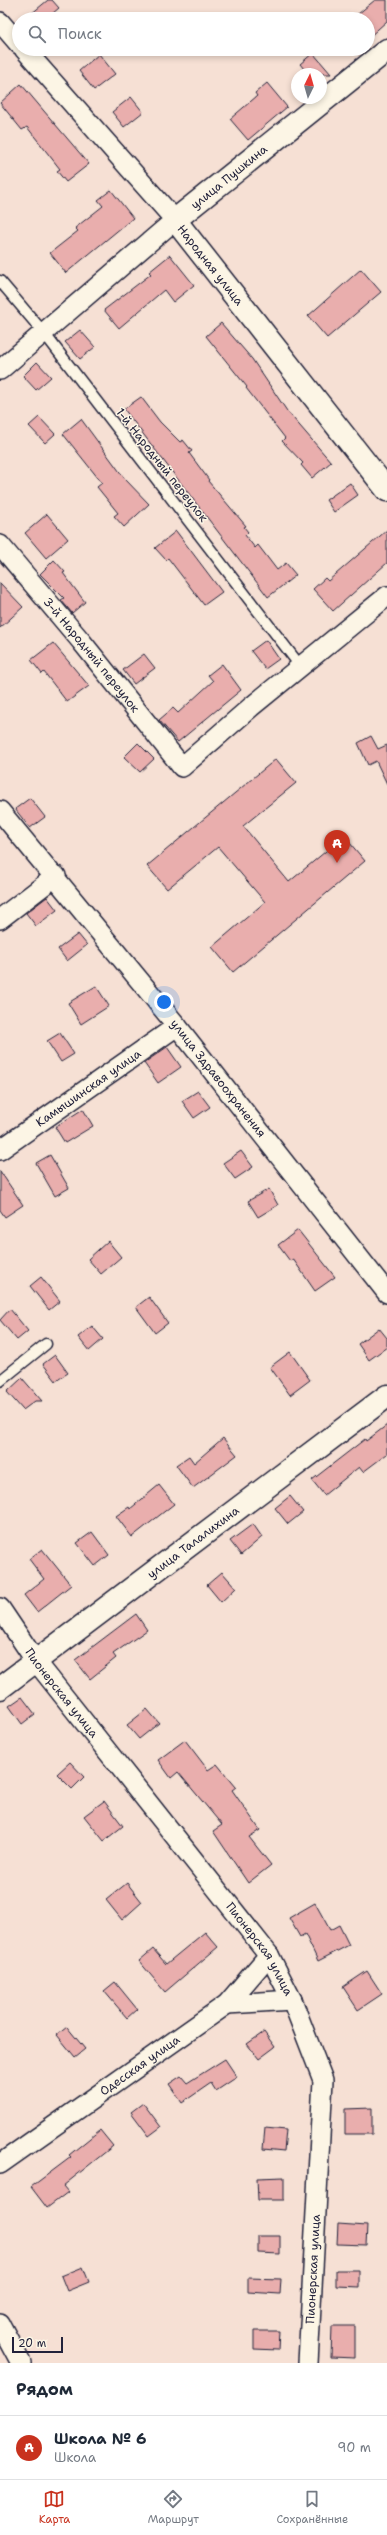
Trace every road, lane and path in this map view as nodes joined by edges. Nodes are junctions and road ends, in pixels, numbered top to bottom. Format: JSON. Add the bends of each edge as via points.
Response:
{"nodes":[{"id":1,"x":0,"y":22,"type":"edge"},
{"id":2,"x":12,"y":36,"type":"edge"},
{"id":3,"x":387,"y":50,"type":"edge"},
{"id":4,"x":30,"y":56,"type":"edge"},
{"id":5,"x":175,"y":220,"type":"junction"},
{"id":6,"x":0,"y":281,"type":"edge"},
{"id":7,"x":44,"y":334,"type":"junction"},
{"id":8,"x":0,"y":370,"type":"edge"},
{"id":9,"x":387,"y":490,"type":"edge"},
{"id":10,"x":0,"y":545,"type":"edge"},
{"id":11,"x":387,"y":596,"type":"edge"},
{"id":12,"x":302,"y":667,"type":"junction"},
{"id":13,"x":0,"y":811,"type":"edge"},
{"id":14,"x":56,"y":876,"type":"junction"},
{"id":15,"x":0,"y":918,"type":"edge"},
{"id":16,"x":177,"y":1026,"type":"junction"},
{"id":17,"x":0,"y":1150,"type":"edge"},
{"id":18,"x":387,"y":1292,"type":"edge"},
{"id":19,"x":46,"y":1344,"type":"dead end"},
{"id":20,"x":0,"y":1381,"type":"edge"},
{"id":21,"x":387,"y":1396,"type":"edge"},
{"id":22,"x":0,"y":1608,"type":"edge"},
{"id":23,"x":35,"y":1660,"type":"junction"},
{"id":24,"x":0,"y":1688,"type":"edge"},
{"id":25,"x":269,"y":1955,"type":"junction"},
{"id":26,"x":292,"y":2000,"type":"junction"},
{"id":27,"x":227,"y":2004,"type":"junction"},
{"id":28,"x":0,"y":2164,"type":"edge"},
{"id":29,"x":0,"y":2324,"type":"edge"},
{"id":30,"x":21,"y":2363,"type":"edge"},
{"id":31,"x":308,"y":2363,"type":"edge"}],
"edges":[{"from":1,"to":2,"type":"street"},
{"from":3,"to":5,"type":"street","name":"улица Пушкина"},
{"from":4,"to":5,"type":"street","name":"Народная улица"},
{"from":5,"to":7,"type":"street","name":"улица Пушкина"},
{"from":5,"to":9,"type":"street","name":"Народная улица"},
{"from":6,"to":7,"type":"lane","name":"1-й Народный переулок"},
{"from":7,"to":8,"type":"street","name":"улица Пушкина"},
{"from":7,"to":12,"type":"lane","name":"1-й Народный переулок"},
{"from":10,"to":12,"type":"street","name":"3-й Народный переулок","via":[[182,767]]},
{"from":11,"to":12,"type":"street"},
{"from":13,"to":14,"type":"street","name":"улица Здравоохранения"},
{"from":14,"to":15,"type":"street"},
{"from":14,"to":16,"type":"street","name":"улица Здравоохранения"},
{"from":16,"to":17,"type":"street","name":"Камышинская улица"},
{"from":16,"to":18,"type":"street","name":"улица Здравоохранения"},
{"from":19,"to":20,"type":"lane"},
{"from":21,"to":23,"type":"street","name":"улица Талалихина"},
{"from":22,"to":23,"type":"street","name":"Пионерская улица"},
{"from":23,"to":24,"type":"street","name":"улица Талалихина"},
{"from":23,"to":25,"type":"street","name":"Пионерская улица"},
{"from":25,"to":26,"type":"street","name":"Пионерская улица"},
{"from":25,"to":27,"type":"street","name":"Одесская улица"},
{"from":26,"to":27,"type":"street"},
{"from":26,"to":31,"type":"street","name":"Пионерская улица","via":[[323,2080]]},
{"from":27,"to":28,"type":"street","name":"Одесская улица"},
{"from":29,"to":30,"type":"street"}]}
